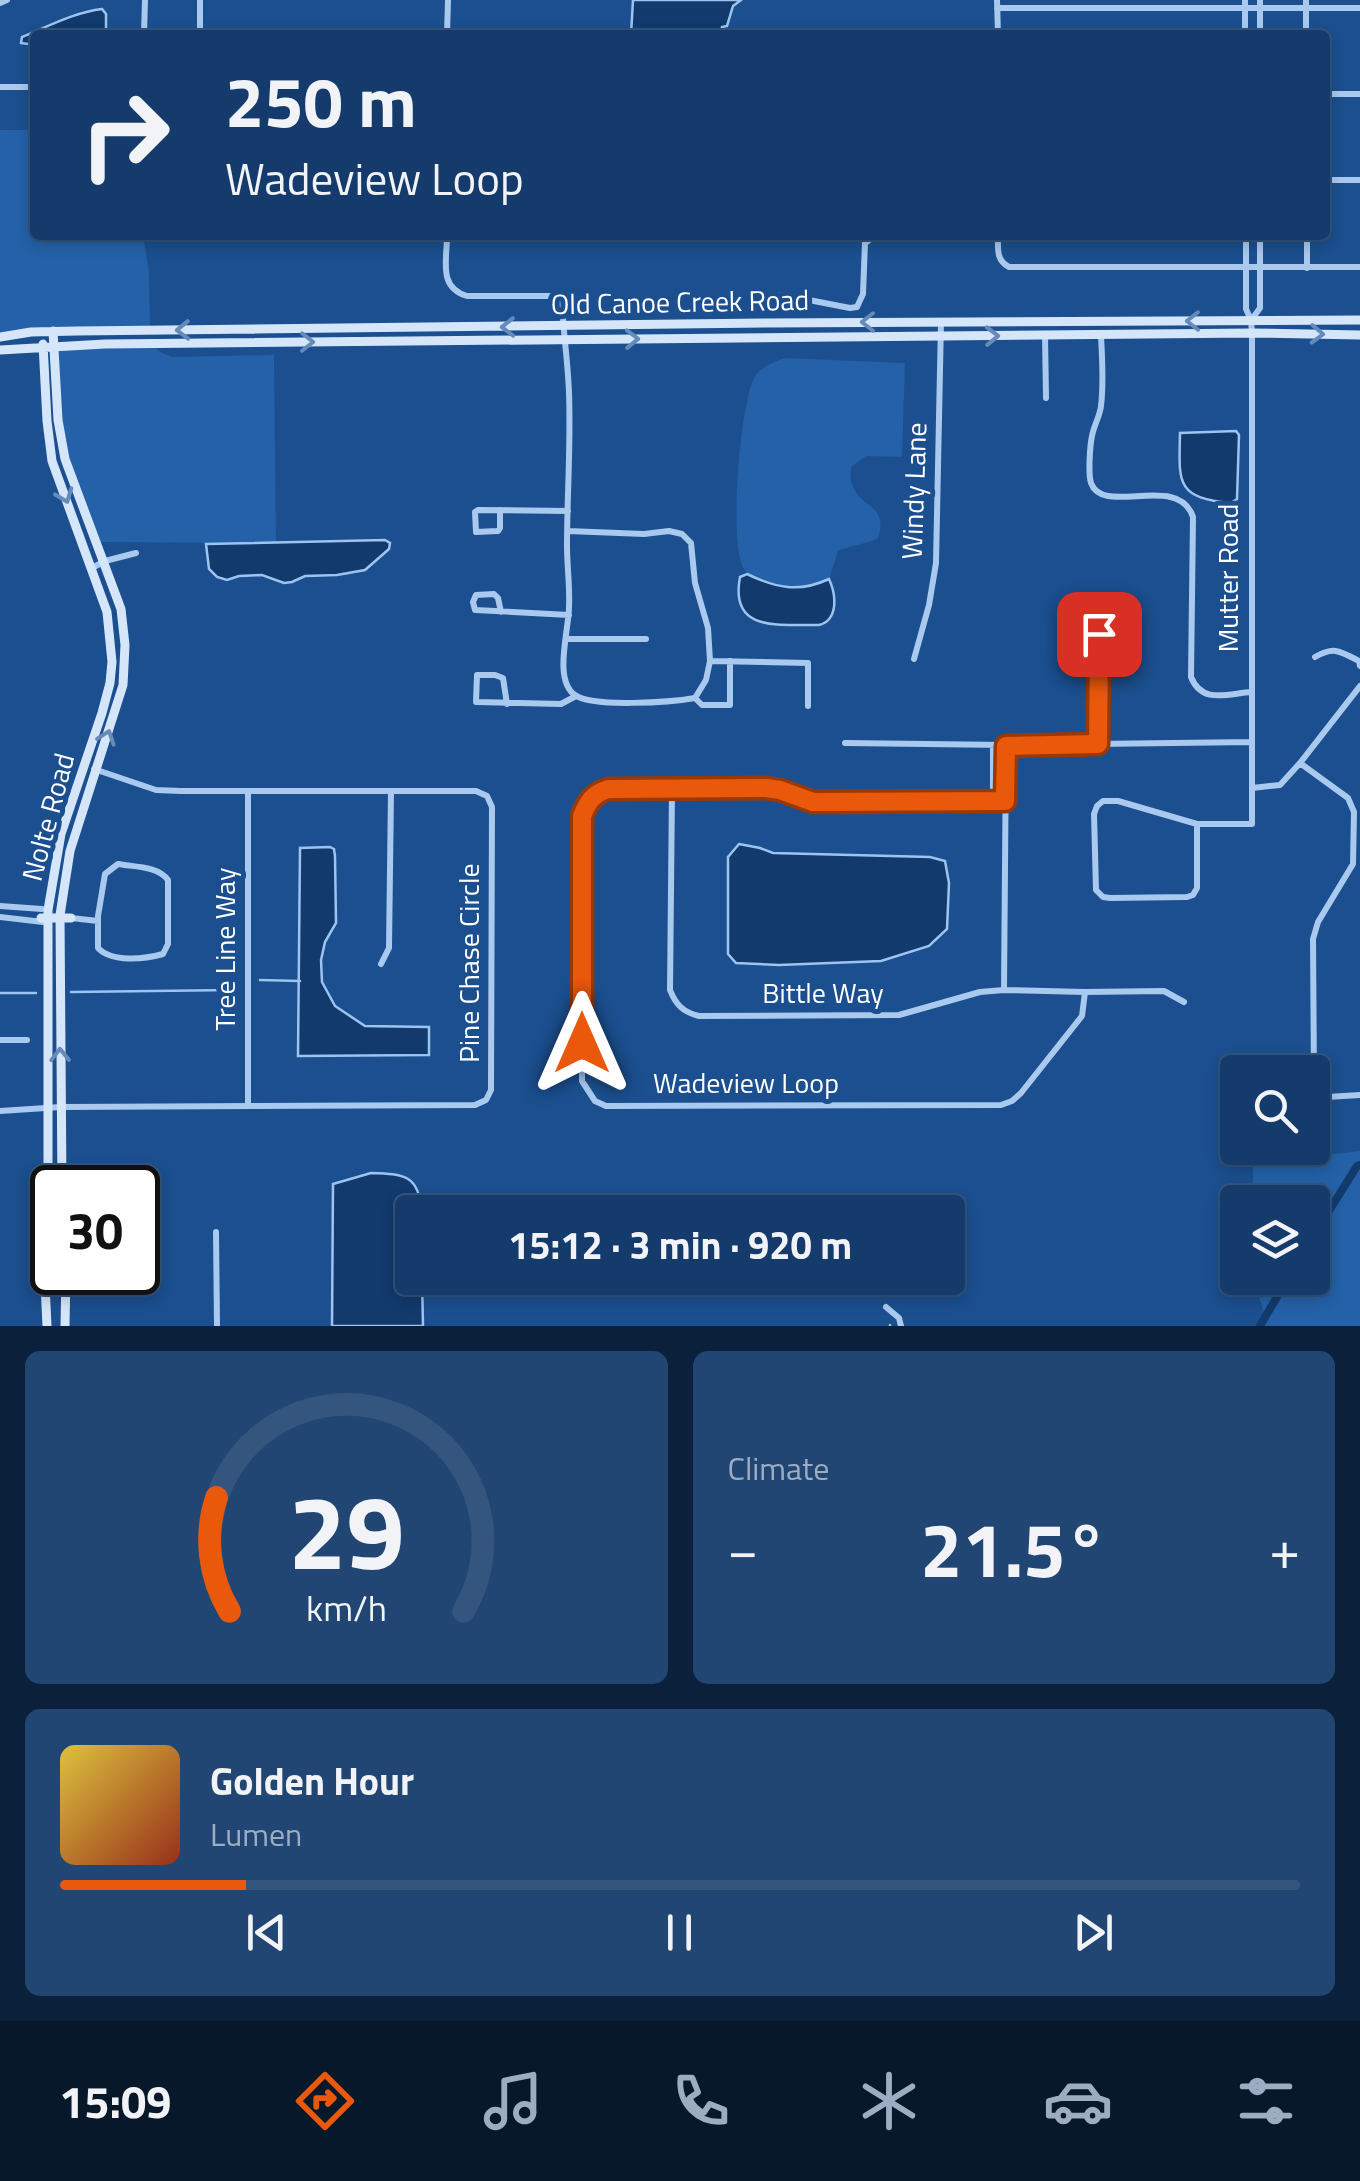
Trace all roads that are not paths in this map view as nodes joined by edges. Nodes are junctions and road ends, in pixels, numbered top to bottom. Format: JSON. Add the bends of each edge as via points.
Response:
{"nodes":[{"id":1,"x":7,"y":0,"type":"edge"},
{"id":2,"x":145,"y":0,"type":"edge"},
{"id":3,"x":200,"y":0,"type":"edge"},
{"id":4,"x":448,"y":0,"type":"edge"},
{"id":5,"x":0,"y":3,"type":"edge"},
{"id":6,"x":998,"y":4,"type":"edge"},
{"id":7,"x":1245,"y":4,"type":"edge"},
{"id":8,"x":1260,"y":4,"type":"edge"},
{"id":9,"x":1306,"y":4,"type":"edge"},
{"id":10,"x":1360,"y":8,"type":"edge"},
{"id":11,"x":144,"y":30,"type":"edge"},
{"id":12,"x":200,"y":30,"type":"edge"},
{"id":13,"x":448,"y":30,"type":"edge"},
{"id":14,"x":998,"y":30,"type":"edge"},
{"id":15,"x":1245,"y":30,"type":"edge"},
{"id":16,"x":1260,"y":30,"type":"edge"},
{"id":17,"x":1306,"y":30,"type":"edge"},
{"id":18,"x":0,"y":87,"type":"edge"},
{"id":19,"x":30,"y":87,"type":"edge"},
{"id":20,"x":1330,"y":94,"type":"edge"},
{"id":21,"x":1360,"y":94,"type":"edge"},
{"id":22,"x":1330,"y":180,"type":"edge"},
{"id":23,"x":1360,"y":180,"type":"edge"},
{"id":24,"x":447,"y":240,"type":"edge"},
{"id":25,"x":869,"y":240,"type":"edge"},
{"id":26,"x":998,"y":240,"type":"edge"},
{"id":27,"x":1246,"y":240,"type":"edge"},
{"id":28,"x":1260,"y":240,"type":"edge"},
{"id":29,"x":1306,"y":240,"type":"edge"},
{"id":30,"x":1246,"y":268,"type":"junction"},
{"id":31,"x":1260,"y":268,"type":"junction"},
{"id":32,"x":1307,"y":268,"type":"junction"},
{"id":33,"x":1360,"y":268,"type":"edge"},
{"id":34,"x":766,"y":301,"type":"dead end"},
{"id":35,"x":1252,"y":320,"type":"junction"},
{"id":36,"x":1360,"y":320,"type":"edge"},
{"id":37,"x":941,"y":322,"type":"junction"},
{"id":38,"x":563,"y":326,"type":"junction"},
{"id":39,"x":425,"y":328,"type":"junction"},
{"id":40,"x":48,"y":332,"type":"junction"},
{"id":41,"x":1252,"y":333,"type":"junction"},
{"id":42,"x":1101,"y":335,"type":"junction"},
{"id":43,"x":1360,"y":335,"type":"edge"},
{"id":44,"x":0,"y":336,"type":"edge"},
{"id":45,"x":941,"y":336,"type":"junction"},
{"id":46,"x":1045,"y":336,"type":"junction"},
{"id":47,"x":563,"y":340,"type":"junction"},
{"id":48,"x":425,"y":341,"type":"junction"},
{"id":49,"x":49,"y":346,"type":"junction"},
{"id":50,"x":0,"y":350,"type":"edge"},
{"id":51,"x":1046,"y":398,"type":"dead end"},
{"id":52,"x":500,"y":510,"type":"junction"},
{"id":53,"x":568,"y":510,"type":"junction"},
{"id":54,"x":568,"y":531,"type":"junction"},
{"id":55,"x":136,"y":552,"type":"dead end"},
{"id":56,"x":105,"y":561,"type":"junction"},
{"id":57,"x":92,"y":568,"type":"junction"},
{"id":58,"x":1099,"y":598,"type":"dead end"},
{"id":59,"x":501,"y":612,"type":"junction"},
{"id":60,"x":569,"y":615,"type":"junction"},
{"id":61,"x":567,"y":638,"type":"junction"},
{"id":62,"x":646,"y":638,"type":"dead end"},
{"id":63,"x":1315,"y":657,"type":"dead end"},
{"id":64,"x":914,"y":659,"type":"dead end"},
{"id":65,"x":710,"y":661,"type":"junction"},
{"id":66,"x":730,"y":661,"type":"junction"},
{"id":67,"x":1360,"y":666,"type":"edge"},
{"id":68,"x":1360,"y":686,"type":"edge"},
{"id":69,"x":1251,"y":692,"type":"junction"},
{"id":70,"x":576,"y":696,"type":"junction"},
{"id":71,"x":696,"y":698,"type":"junction"},
{"id":72,"x":507,"y":704,"type":"junction"},
{"id":73,"x":808,"y":706,"type":"dead end"},
{"id":74,"x":1252,"y":742,"type":"junction"},
{"id":75,"x":844,"y":744,"type":"dead end"},
{"id":76,"x":1098,"y":744,"type":"junction"},
{"id":77,"x":993,"y":746,"type":"junction"},
{"id":78,"x":1006,"y":746,"type":"junction"},
{"id":79,"x":1300,"y":763,"type":"junction"},
{"id":80,"x":84,"y":765,"type":"junction"},
{"id":81,"x":95,"y":770,"type":"junction"},
{"id":82,"x":672,"y":788,"type":"junction"},
{"id":83,"x":1252,"y":788,"type":"junction"},
{"id":84,"x":248,"y":792,"type":"junction"},
{"id":85,"x":390,"y":792,"type":"junction"},
{"id":86,"x":993,"y":801,"type":"junction"},
{"id":87,"x":1005,"y":801,"type":"junction"},
{"id":88,"x":1198,"y":824,"type":"junction"},
{"id":89,"x":0,"y":911,"type":"edge"},
{"id":90,"x":53,"y":916,"type":"junction"},
{"id":91,"x":98,"y":918,"type":"junction"},
{"id":92,"x":381,"y":964,"type":"dead end"},
{"id":93,"x":1004,"y":990,"type":"junction"},
{"id":94,"x":1086,"y":992,"type":"junction"},
{"id":95,"x":1184,"y":1002,"type":"dead end"},
{"id":96,"x":0,"y":1040,"type":"edge"},
{"id":97,"x":27,"y":1040,"type":"dead end"},
{"id":98,"x":1360,"y":1095,"type":"edge"},
{"id":99,"x":248,"y":1106,"type":"junction"},
{"id":100,"x":61,"y":1107,"type":"junction"},
{"id":101,"x":48,"y":1109,"type":"junction"},
{"id":102,"x":0,"y":1110,"type":"edge"},
{"id":103,"x":62,"y":1165,"type":"edge"},
{"id":104,"x":216,"y":1232,"type":"dead end"},
{"id":105,"x":65,"y":1295,"type":"edge"},
{"id":106,"x":886,"y":1307,"type":"dead end"},
{"id":107,"x":47,"y":1326,"type":"edge"},
{"id":108,"x":64,"y":1326,"type":"edge"},
{"id":109,"x":217,"y":1326,"type":"edge"},
{"id":110,"x":901,"y":1326,"type":"edge"}],
"edges":[{"from":1,"to":5,"type":"street"},
{"from":2,"to":11,"type":"street"},
{"from":3,"to":12,"type":"street"},
{"from":4,"to":13,"type":"street"},
{"from":6,"to":7,"type":"street"},
{"from":6,"to":14,"type":"street"},
{"from":7,"to":8,"type":"street"},
{"from":7,"to":15,"type":"street"},
{"from":8,"to":9,"type":"street"},
{"from":8,"to":16,"type":"street"},
{"from":9,"to":10,"type":"street"},
{"from":9,"to":17,"type":"street"},
{"from":18,"to":19,"type":"street"},
{"from":20,"to":21,"type":"street"},
{"from":22,"to":23,"type":"street"},
{"from":24,"to":38,"type":"street","via":[[446,280],[454,292],[556,296]]},
{"from":25,"to":34,"type":"street","via":[[857,307],[783,296]]},
{"from":26,"to":30,"type":"street","via":[[998,255],[1009,267]]},
{"from":27,"to":30,"type":"street"},
{"from":28,"to":31,"type":"street"},
{"from":29,"to":32,"type":"street"},
{"from":30,"to":31,"type":"street"},
{"from":30,"to":35,"type":"street"},
{"from":31,"to":32,"type":"street"},
{"from":31,"to":35,"type":"street","via":[[1260,308]]},
{"from":32,"to":33,"type":"street"},
{"from":35,"to":36,"type":"main road","name":"Old Canoe Creek Road"},
{"from":35,"to":37,"type":"main road","name":"Old Canoe Creek Road","one_way":true},
{"from":35,"to":41,"type":"street","name":"Mutter Road"},
{"from":37,"to":38,"type":"main road","name":"Old Canoe Creek Road","one_way":true},
{"from":37,"to":45,"type":"street","name":"Windy Lane"},
{"from":38,"to":39,"type":"main road","name":"Old Canoe Creek Road","one_way":true},
{"from":38,"to":47,"type":"street"},
{"from":39,"to":40,"type":"main road","name":"Old Canoe Creek Road","one_way":true},
{"from":39,"to":48,"type":"main road"},
{"from":40,"to":44,"type":"main road","name":"Old Canoe Creek Road"},
{"from":40,"to":49,"type":"main road","name":"Nolte Road"},
{"from":41,"to":42,"type":"main road","name":"Old Canoe Creek Road"},
{"from":41,"to":43,"type":"main road","name":"Old Canoe Creek Road","one_way":true},
{"from":41,"to":69,"type":"street","name":"Mutter Road"},
{"from":42,"to":46,"type":"main road","name":"Old Canoe Creek Road"},
{"from":42,"to":69,"type":"street","via":[[1091,482],[1109,496],[1165,496],[1190,507],[1191,677],[1201,693]]},
{"from":45,"to":46,"type":"main road","name":"Old Canoe Creek Road","one_way":true},
{"from":47,"to":45,"type":"main road","name":"Old Canoe Creek Road","one_way":true},
{"from":45,"to":64,"type":"street","name":"Windy Lane","via":[[936,564]]},
{"from":46,"to":51,"type":"street"},
{"from":47,"to":48,"type":"main road","name":"Old Canoe Creek Road"},
{"from":47,"to":53,"type":"street"},
{"from":49,"to":48,"type":"main road","name":"Old Canoe Creek Road","one_way":true},
{"from":49,"to":50,"type":"main road","name":"Old Canoe Creek Road"},
{"from":49,"to":56,"type":"main road","name":"Nolte Road","via":[[65,460]]},
{"from":49,"to":57,"type":"main road","name":"Nolte Road","one_way":true,"via":[[52,461]]},
{"from":52,"to":52,"type":"street","via":[[476,510],[476,532],[498,531]]},
{"from":52,"to":53,"type":"street"},
{"from":53,"to":54,"type":"street"},
{"from":54,"to":60,"type":"street"},
{"from":54,"to":65,"type":"street","via":[[682,534],[690,543]]},
{"from":55,"to":56,"type":"street"},
{"from":56,"to":57,"type":"street"},
{"from":81,"to":56,"type":"main road","name":"Nolte Road","one_way":true,"via":[[122,684],[126,646]]},
{"from":57,"to":80,"type":"main road","name":"Nolte Road","via":[[107,612],[112,662]]},
{"from":58,"to":76,"type":"street"},
{"from":59,"to":59,"type":"street","via":[[474,610],[476,595],[494,594]]},
{"from":59,"to":60,"type":"street"},
{"from":60,"to":61,"type":"street"},
{"from":61,"to":62,"type":"street"},
{"from":61,"to":70,"type":"street","via":[[562,671]]},
{"from":63,"to":67,"type":"street","via":[[1338,650]]},
{"from":65,"to":66,"type":"street"},
{"from":65,"to":71,"type":"street"},
{"from":66,"to":71,"type":"street","via":[[730,705],[702,705]]},
{"from":66,"to":73,"type":"street","via":[[808,662]]},
{"from":68,"to":79,"type":"street"},
{"from":69,"to":74,"type":"street","name":"Mutter Road"},
{"from":70,"to":71,"type":"street","via":[[600,702]]},
{"from":70,"to":72,"type":"street","via":[[561,704]]},
{"from":72,"to":72,"type":"street","via":[[476,702],[477,675],[503,678]]},
{"from":74,"to":76,"type":"street"},
{"from":74,"to":83,"type":"street","name":"Mutter Road"},
{"from":75,"to":77,"type":"street"},
{"from":76,"to":78,"type":"street"},
{"from":77,"to":78,"type":"street"},
{"from":77,"to":86,"type":"street"},
{"from":78,"to":87,"type":"street"},
{"from":79,"to":83,"type":"street","via":[[1280,785]]},
{"from":79,"to":98,"type":"street","via":[[1348,798],[1354,812],[1353,864],[1313,939],[1314,1079],[1327,1097]]},
{"from":80,"to":81,"type":"street","name":"Pine Chase Circle"},
{"from":80,"to":90,"type":"main road","name":"Nolte Road","via":[[56,858]]},
{"from":81,"to":84,"type":"street","name":"Pine Chase Circle","via":[[156,790]]},
{"from":81,"to":90,"type":"main road","name":"Nolte Road"},
{"from":82,"to":86,"type":"street","name":"Wadeview Loop","via":[[766,788],[813,802]]},
{"from":82,"to":93,"type":"street","name":"Bittle Way","via":[[670,990],[688,1014],[898,1015]]},
{"from":82,"to":94,"type":"street","name":"Wadeview Loop","via":[[597,792],[582,816],[582,1081],[595,1102],[1001,1105],[1021,1093],[1082,1016]]},
{"from":83,"to":88,"type":"street","name":"Mutter Road","via":[[1252,824]]},
{"from":84,"to":85,"type":"street","name":"Pine Chase Circle"},
{"from":84,"to":99,"type":"street","name":"Tree Line Way"},
{"from":85,"to":92,"type":"street","via":[[389,948]]},
{"from":85,"to":99,"type":"street","name":"Pine Chase Circle","via":[[476,790],[492,807],[491,1090],[474,1106]]},
{"from":86,"to":87,"type":"street","name":"Wadeview Loop"},
{"from":87,"to":93,"type":"street"},
{"from":88,"to":88,"type":"street","via":[[1103,801],[1094,814],[1096,890],[1110,898],[1192,894]]},
{"from":89,"to":90,"type":"street"},
{"from":89,"to":90,"type":"street"},
{"from":90,"to":91,"type":"street"},
{"from":100,"to":90,"type":"main road","name":"Nolte Road","one_way":true},
{"from":90,"to":101,"type":"main road","name":"Nolte Road"},
{"from":91,"to":91,"type":"street","via":[[98,948],[106,955],[163,954],[166,875],[112,867]]},
{"from":93,"to":94,"type":"street","name":"Bittle Way"},
{"from":94,"to":95,"type":"street","name":"Bittle Way","via":[[1164,990]]},
{"from":96,"to":97,"type":"street"},
{"from":99,"to":100,"type":"street","name":"Pine Chase Circle"},
{"from":100,"to":101,"type":"street","name":"Pine Chase Circle"},
{"from":100,"to":103,"type":"main road","name":"Nolte Road"},
{"from":101,"to":102,"type":"street","name":"Pine Chase Circle"},
{"from":101,"to":107,"type":"main road","name":"Nolte Road"},
{"from":104,"to":109,"type":"street"},
{"from":105,"to":108,"type":"main road"},
{"from":106,"to":110,"type":"street"}]}
